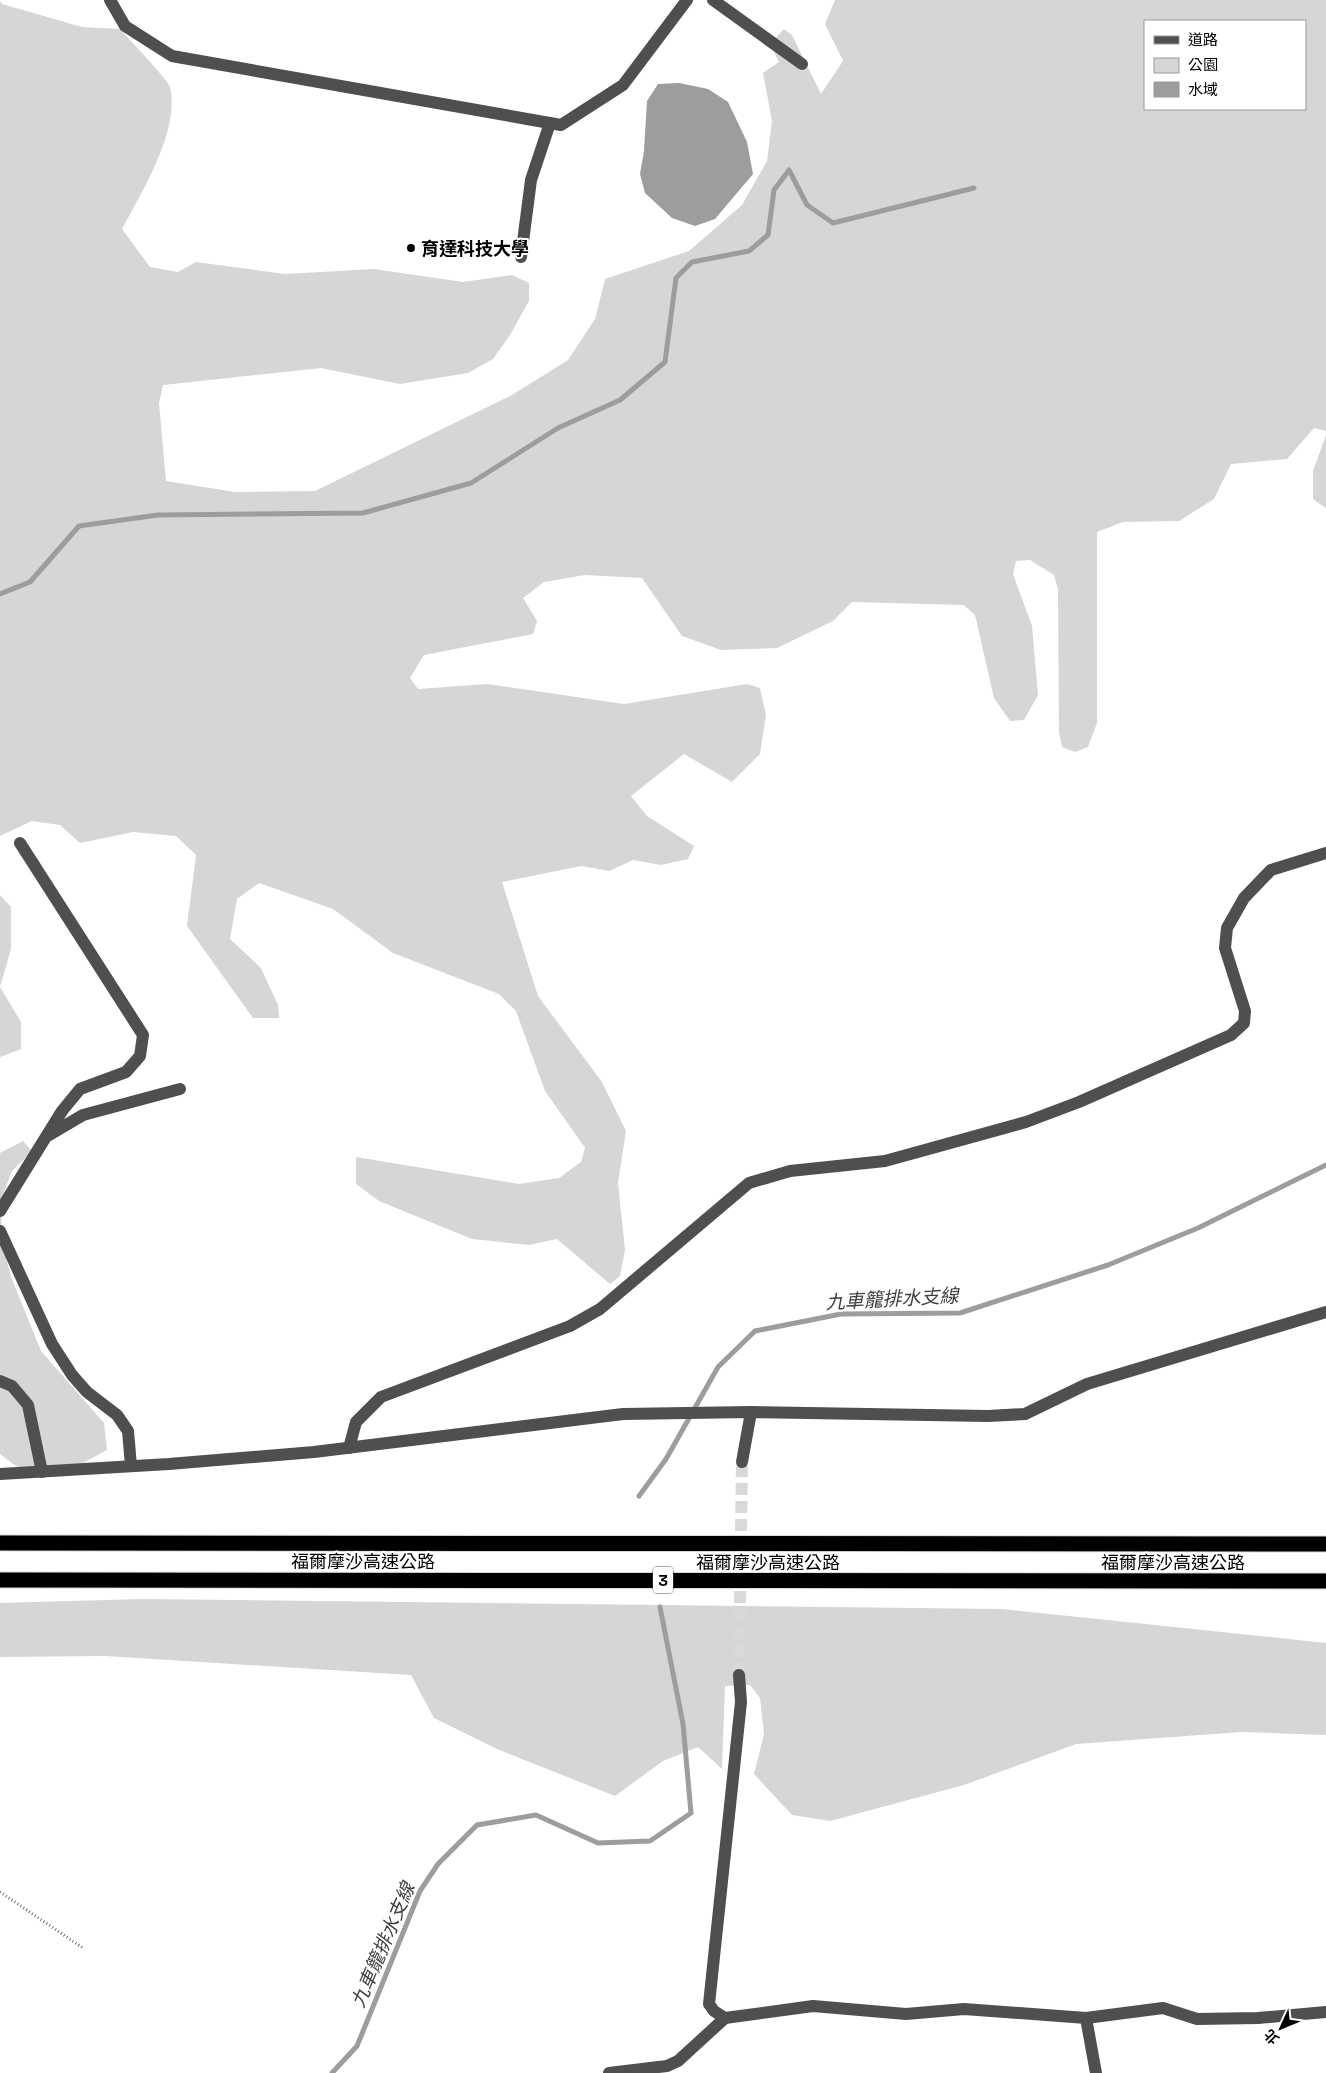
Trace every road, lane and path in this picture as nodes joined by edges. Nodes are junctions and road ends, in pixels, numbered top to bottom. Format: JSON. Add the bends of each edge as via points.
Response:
{"nodes":[{"id":1,"x":110,"y":0,"type":"edge"},
{"id":2,"x":686,"y":0,"type":"edge"},
{"id":3,"x":713,"y":0,"type":"edge"},
{"id":4,"x":802,"y":64,"type":"dead end"},
{"id":5,"x":550,"y":123,"type":"junction"},
{"id":6,"x":521,"y":257,"type":"dead end"},
{"id":7,"x":20,"y":842,"type":"dead end"},
{"id":8,"x":1326,"y":853,"type":"edge"},
{"id":9,"x":180,"y":1089,"type":"dead end"},
{"id":10,"x":46,"y":1137,"type":"junction"},
{"id":11,"x":0,"y":1211,"type":"edge"},
{"id":12,"x":0,"y":1231,"type":"edge"},
{"id":13,"x":1326,"y":1312,"type":"edge"},
{"id":14,"x":0,"y":1381,"type":"edge"},
{"id":15,"x":751,"y":1412,"type":"junction"},
{"id":16,"x":349,"y":1448,"type":"junction"},
{"id":17,"x":742,"y":1462,"type":"tunnel mouth"},
{"id":18,"x":131,"y":1466,"type":"junction"},
{"id":19,"x":42,"y":1472,"type":"junction"},
{"id":20,"x":0,"y":1474,"type":"edge"},
{"id":21,"x":0,"y":1543,"type":"edge"},
{"id":22,"x":1326,"y":1544,"type":"edge"},
{"id":23,"x":0,"y":1580,"type":"edge"},
{"id":24,"x":1326,"y":1581,"type":"edge"},
{"id":25,"x":739,"y":1675,"type":"tunnel mouth"},
{"id":26,"x":0,"y":1892,"type":"edge"},
{"id":27,"x":83,"y":1948,"type":"dead end"},
{"id":28,"x":1326,"y":2012,"type":"edge"},
{"id":29,"x":725,"y":2018,"type":"junction"},
{"id":30,"x":1086,"y":2018,"type":"junction"},
{"id":31,"x":608,"y":2073,"type":"edge"},
{"id":32,"x":1096,"y":2073,"type":"edge"}],
"edges":[{"from":1,"to":5,"type":"street","via":[[125,26],[172,56]]},
{"from":2,"to":5,"type":"street","via":[[623,85],[562,125]]},
{"from":3,"to":4,"type":"street"},
{"from":5,"to":6,"type":"street","via":[[531,180]]},
{"from":7,"to":10,"type":"street","via":[[143,1035],[140,1056],[126,1072],[80,1089]]},
{"from":8,"to":16,"type":"street","via":[[1271,870],[1244,898],[1227,928],[1225,948],[1245,1011],[1244,1023],[1231,1035],[1026,1122],[885,1161],[790,1171],[748,1183],[600,1309],[570,1326],[381,1397],[356,1422]]},
{"from":9,"to":10,"type":"street","via":[[83,1115]]},
{"from":10,"to":11,"type":"street"},
{"from":12,"to":18,"type":"street","via":[[52,1344],[87,1392],[117,1415],[128,1431]]},
{"from":13,"to":15,"type":"street","via":[[1087,1384],[1025,1414]]},
{"from":14,"to":19,"type":"street","via":[[12,1386],[28,1405]]},
{"from":15,"to":16,"type":"street","via":[[623,1414]]},
{"from":15,"to":17,"type":"street"},
{"from":16,"to":18,"type":"street"},
{"from":18,"to":19,"type":"street"},
{"from":19,"to":20,"type":"street"},
{"from":21,"to":22,"type":"highway","name":"福爾摩沙高速公路","number":"3"},
{"from":23,"to":24,"type":"highway","name":"福爾摩沙高速公路","number":"3"},
{"from":25,"to":29,"type":"street","via":[[740,1702],[710,2004]]},
{"from":26,"to":27,"type":"path"},
{"from":28,"to":30,"type":"street","via":[[1197,2019],[1163,2008]]},
{"from":29,"to":30,"type":"street","via":[[813,2006],[906,2014],[964,2009]]},
{"from":29,"to":31,"type":"street","via":[[678,2061],[667,2066]]},
{"from":30,"to":32,"type":"street"}]}
